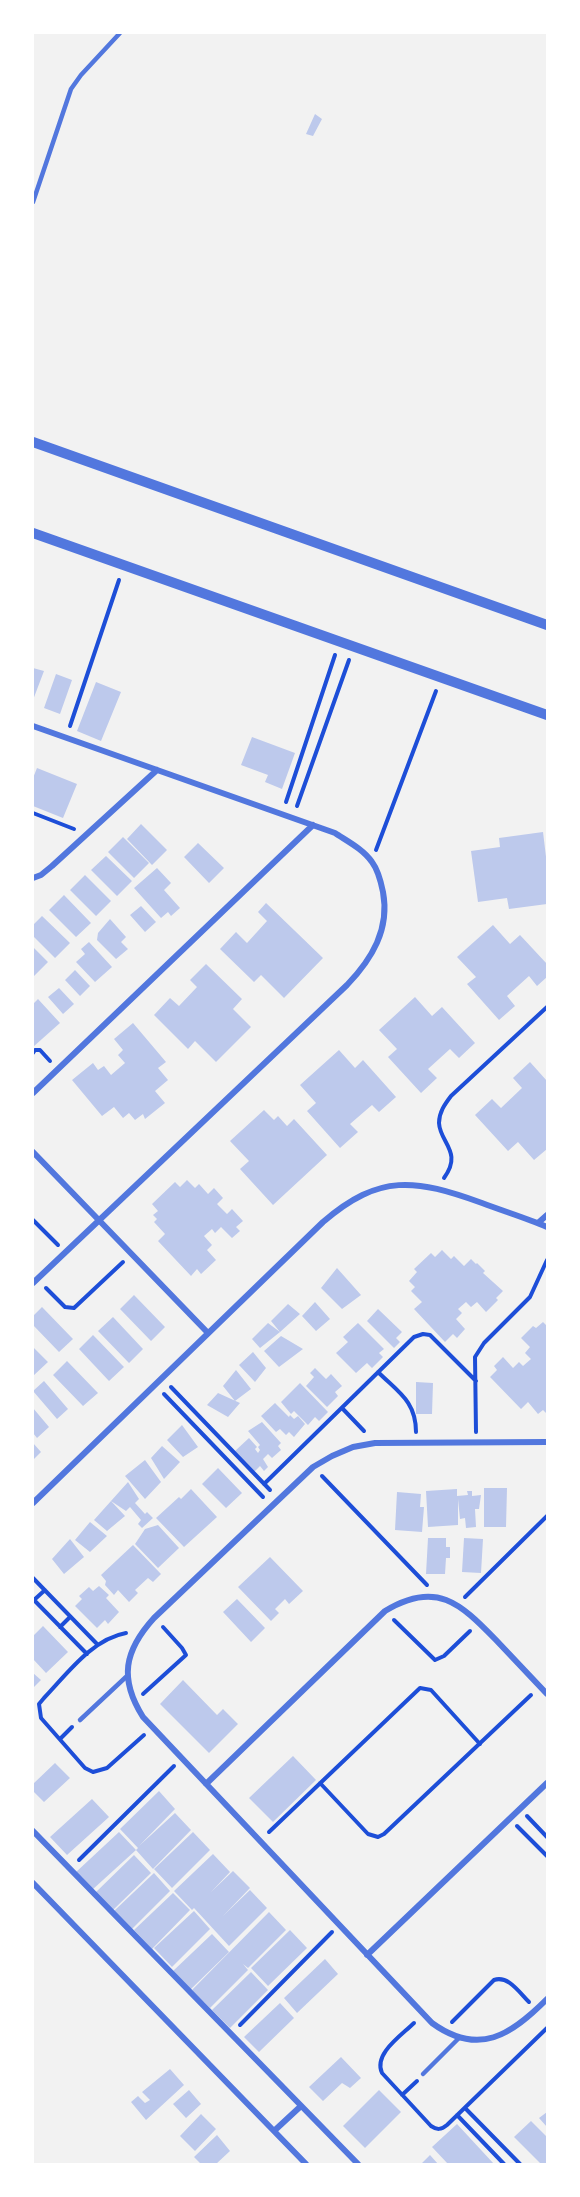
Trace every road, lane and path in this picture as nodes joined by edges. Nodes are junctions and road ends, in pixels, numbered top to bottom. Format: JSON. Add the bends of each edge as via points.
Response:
{"nodes":[{"id":1,"x":120,"y":33,"type":"edge"},
{"id":2,"x":33,"y":202,"type":"edge"},
{"id":3,"x":33,"y":442,"type":"edge"},
{"id":4,"x":33,"y":533,"type":"edge"},
{"id":5,"x":124,"y":565,"type":"junction"},
{"id":6,"x":547,"y":625,"type":"edge"},
{"id":7,"x":340,"y":641,"type":"junction"},
{"id":8,"x":354,"y":646,"type":"junction"},
{"id":9,"x":441,"y":677,"type":"junction"},
{"id":10,"x":547,"y":715,"type":"edge"},
{"id":11,"x":33,"y":726,"type":"edge"},
{"id":12,"x":66,"y":738,"type":"junction"},
{"id":13,"x":157,"y":770,"type":"junction"},
{"id":14,"x":33,"y":813,"type":"edge"},
{"id":15,"x":282,"y":814,"type":"junction"},
{"id":16,"x":293,"y":818,"type":"junction"},
{"id":17,"x":312,"y":825,"type":"junction"},
{"id":18,"x":87,"y":835,"type":"junction"},
{"id":19,"x":372,"y":862,"type":"junction"},
{"id":20,"x":33,"y":878,"type":"edge"},
{"id":21,"x":547,"y":1007,"type":"edge"},
{"id":22,"x":33,"y":1053,"type":"edge"},
{"id":23,"x":58,"y":1068,"type":"junction"},
{"id":24,"x":33,"y":1093,"type":"edge"},
{"id":25,"x":33,"y":1152,"type":"edge"},
{"id":26,"x":435,"y":1187,"type":"junction"},
{"id":27,"x":547,"y":1215,"type":"edge"},
{"id":28,"x":33,"y":1220,"type":"edge"},
{"id":29,"x":99,"y":1220,"type":"junction"},
{"id":30,"x":538,"y":1223,"type":"junction"},
{"id":31,"x":547,"y":1227,"type":"edge"},
{"id":32,"x":65,"y":1252,"type":"junction"},
{"id":33,"x":131,"y":1254,"type":"junction"},
{"id":34,"x":547,"y":1260,"type":"edge"},
{"id":35,"x":35,"y":1281,"type":"edge"},
{"id":36,"x":208,"y":1334,"type":"junction"},
{"id":37,"x":378,"y":1372,"type":"junction"},
{"id":38,"x":162,"y":1378,"type":"junction"},
{"id":39,"x":476,"y":1382,"type":"junction"},
{"id":40,"x":155,"y":1385,"type":"junction"},
{"id":41,"x":342,"y":1408,"type":"junction"},
{"id":42,"x":211,"y":1429,"type":"junction"},
{"id":43,"x":204,"y":1436,"type":"junction"},
{"id":44,"x":415,"y":1442,"type":"junction"},
{"id":45,"x":476,"y":1442,"type":"junction"},
{"id":46,"x":547,"y":1442,"type":"edge"},
{"id":47,"x":375,"y":1443,"type":"junction"},
{"id":48,"x":236,"y":1455,"type":"junction"},
{"id":49,"x":229,"y":1462,"type":"junction"},
{"id":50,"x":313,"y":1467,"type":"junction"},
{"id":51,"x":264,"y":1484,"type":"junction"},
{"id":52,"x":278,"y":1498,"type":"junction"},
{"id":53,"x":33,"y":1503,"type":"edge"},
{"id":54,"x":271,"y":1505,"type":"junction"},
{"id":55,"x":547,"y":1516,"type":"edge"},
{"id":56,"x":33,"y":1578,"type":"edge"},
{"id":57,"x":45,"y":1590,"type":"junction"},
{"id":58,"x":440,"y":1598,"type":"junction"},
{"id":59,"x":34,"y":1599,"type":"edge"},
{"id":60,"x":458,"y":1604,"type":"junction"},
{"id":61,"x":385,"y":1611,"type":"junction"},
{"id":62,"x":70,"y":1617,"type":"junction"},
{"id":63,"x":154,"y":1618,"type":"junction"},
{"id":64,"x":479,"y":1623,"type":"junction"},
{"id":65,"x":60,"y":1627,"type":"junction"},
{"id":66,"x":97,"y":1644,"type":"dead end"},
{"id":67,"x":87,"y":1654,"type":"dead end"},
{"id":68,"x":127,"y":1676,"type":"junction"},
{"id":69,"x":540,"y":1687,"type":"junction"},
{"id":70,"x":547,"y":1694,"type":"edge"},
{"id":71,"x":134,"y":1702,"type":"junction"},
{"id":72,"x":80,"y":1720,"type":"dead end"},
{"id":73,"x":480,"y":1744,"type":"junction"},
{"id":74,"x":182,"y":1758,"type":"junction"},
{"id":75,"x":320,"y":1783,"type":"junction"},
{"id":76,"x":547,"y":1783,"type":"edge"},
{"id":77,"x":206,"y":1784,"type":"junction"},
{"id":78,"x":520,"y":1809,"type":"junction"},
{"id":79,"x":510,"y":1819,"type":"junction"},
{"id":80,"x":33,"y":1831,"type":"edge"},
{"id":81,"x":547,"y":1837,"type":"edge"},
{"id":82,"x":260,"y":1841,"type":"junction"},
{"id":83,"x":547,"y":1856,"type":"edge"},
{"id":84,"x":70,"y":1869,"type":"junction"},
{"id":85,"x":33,"y":1882,"type":"edge"},
{"id":86,"x":340,"y":1925,"type":"junction"},
{"id":87,"x":366,"y":1955,"type":"junction"},
{"id":88,"x":547,"y":1999,"type":"edge"},
{"id":89,"x":537,"y":2010,"type":"junction"},
{"id":90,"x":423,"y":2013,"type":"junction"},
{"id":91,"x":547,"y":2028,"type":"edge"},
{"id":92,"x":443,"y":2031,"type":"junction"},
{"id":93,"x":231,"y":2034,"type":"junction"},
{"id":94,"x":459,"y":2038,"type":"junction"},
{"id":95,"x":423,"y":2074,"type":"joint"},
{"id":96,"x":402,"y":2095,"type":"junction"},
{"id":97,"x":301,"y":2106,"type":"junction"},
{"id":98,"x":465,"y":2108,"type":"junction"},
{"id":99,"x":457,"y":2115,"type":"junction"},
{"id":100,"x":274,"y":2131,"type":"junction"},
{"id":101,"x":306,"y":2164,"type":"edge"},
{"id":102,"x":358,"y":2164,"type":"edge"},
{"id":103,"x":504,"y":2164,"type":"edge"},
{"id":104,"x":520,"y":2164,"type":"edge"}],
"edges":[{"from":1,"to":2,"type":"lane","via":[[71,89]]},
{"from":3,"to":6,"type":"street"},
{"from":4,"to":5,"type":"street"},
{"from":5,"to":7,"type":"street"},
{"from":5,"to":12,"type":"path"},
{"from":7,"to":8,"type":"street"},
{"from":7,"to":15,"type":"path"},
{"from":8,"to":9,"type":"street"},
{"from":8,"to":16,"type":"path"},
{"from":9,"to":10,"type":"street"},
{"from":9,"to":19,"type":"path"},
{"from":11,"to":12,"type":"street"},
{"from":12,"to":13,"type":"street"},
{"from":13,"to":15,"type":"street"},
{"from":13,"to":18,"type":"street"},
{"from":14,"to":18,"type":"path"},
{"from":15,"to":16,"type":"street"},
{"from":16,"to":17,"type":"street"},
{"from":17,"to":19,"type":"street","via":[[334,833]]},
{"from":17,"to":23,"type":"street"},
{"from":18,"to":20,"type":"street"},
{"from":19,"to":29,"type":"street","via":[[381,882],[384,915],[376,948],[363,968]]},
{"from":21,"to":26,"type":"path","via":[[442,1108],[439,1123],[449,1144],[451,1160],[446,1175]]},
{"from":22,"to":23,"type":"path","via":[[40,1050]]},
{"from":23,"to":24,"type":"street"},
{"from":25,"to":29,"type":"street"},
{"from":26,"to":30,"type":"street"},
{"from":26,"to":36,"type":"street","via":[[386,1187],[341,1206]]},
{"from":27,"to":30,"type":"street"},
{"from":28,"to":32,"type":"path"},
{"from":29,"to":32,"type":"street"},
{"from":29,"to":33,"type":"street"},
{"from":30,"to":31,"type":"street"},
{"from":32,"to":35,"type":"street"},
{"from":33,"to":35,"type":"path","via":[[74,1308],[65,1307]]},
{"from":33,"to":36,"type":"street"},
{"from":34,"to":39,"type":"path","via":[[530,1297],[479,1350]]},
{"from":36,"to":38,"type":"street"},
{"from":37,"to":39,"type":"path","via":[[414,1337],[423,1334],[430,1335]]},
{"from":37,"to":41,"type":"path"},
{"from":37,"to":44,"type":"path","via":[[411,1405],[416,1420]]},
{"from":38,"to":40,"type":"street"},
{"from":38,"to":42,"type":"path"},
{"from":39,"to":45,"type":"path"},
{"from":40,"to":43,"type":"path"},
{"from":40,"to":53,"type":"street"},
{"from":41,"to":47,"type":"path"},
{"from":41,"to":51,"type":"path"},
{"from":42,"to":43,"type":"path"},
{"from":42,"to":48,"type":"path"},
{"from":43,"to":49,"type":"path"},
{"from":44,"to":45,"type":"street"},
{"from":44,"to":47,"type":"street"},
{"from":45,"to":46,"type":"street"},
{"from":47,"to":50,"type":"street","via":[[353,1447]]},
{"from":48,"to":49,"type":"path"},
{"from":48,"to":51,"type":"path"},
{"from":49,"to":54,"type":"path"},
{"from":50,"to":52,"type":"street"},
{"from":50,"to":58,"type":"path"},
{"from":51,"to":52,"type":"path"},
{"from":52,"to":54,"type":"street"},
{"from":54,"to":63,"type":"street"},
{"from":55,"to":60,"type":"path"},
{"from":56,"to":57,"type":"path"},
{"from":57,"to":59,"type":"path"},
{"from":57,"to":62,"type":"path"},
{"from":58,"to":60,"type":"street"},
{"from":58,"to":61,"type":"street","via":[[420,1596]]},
{"from":59,"to":65,"type":"path"},
{"from":60,"to":64,"type":"street"},
{"from":61,"to":64,"type":"path","via":[[435,1660]]},
{"from":61,"to":77,"type":"street"},
{"from":62,"to":65,"type":"path"},
{"from":62,"to":66,"type":"path"},
{"from":63,"to":68,"type":"street","via":[[139,1634],[130,1654]]},
{"from":63,"to":71,"type":"path","via":[[186,1655]]},
{"from":64,"to":69,"type":"street"},
{"from":65,"to":67,"type":"path"},
{"from":68,"to":71,"type":"street"},
{"from":68,"to":72,"type":"lane"},
{"from":69,"to":70,"type":"street"},
{"from":69,"to":73,"type":"path"},
{"from":71,"to":74,"type":"street","via":[[143,1718]]},
{"from":73,"to":75,"type":"path","via":[[378,1837],[368,1834]]},
{"from":73,"to":75,"type":"path","via":[[431,1690],[420,1688]]},
{"from":74,"to":77,"type":"street"},
{"from":74,"to":84,"type":"path"},
{"from":75,"to":82,"type":"path"},
{"from":76,"to":78,"type":"street"},
{"from":77,"to":82,"type":"street"},
{"from":78,"to":79,"type":"street"},
{"from":78,"to":81,"type":"path"},
{"from":79,"to":83,"type":"path"},
{"from":79,"to":87,"type":"street"},
{"from":80,"to":84,"type":"street"},
{"from":82,"to":86,"type":"street"},
{"from":84,"to":93,"type":"street"},
{"from":85,"to":100,"type":"street"},
{"from":86,"to":87,"type":"street"},
{"from":86,"to":93,"type":"path"},
{"from":87,"to":90,"type":"street"},
{"from":88,"to":89,"type":"street"},
{"from":89,"to":92,"type":"path","via":[[506,1979],[499,1978]]},
{"from":89,"to":94,"type":"street","via":[[503,2035],[479,2040]]},
{"from":90,"to":92,"type":"street"},
{"from":90,"to":96,"type":"path","via":[[380,2061],[382,2073]]},
{"from":91,"to":98,"type":"path"},
{"from":92,"to":94,"type":"street"},
{"from":93,"to":97,"type":"street"},
{"from":94,"to":95,"type":"lane"},
{"from":95,"to":96,"type":"path"},
{"from":96,"to":99,"type":"path","via":[[436,2129],[442,2129]]},
{"from":97,"to":100,"type":"street"},
{"from":97,"to":102,"type":"street"},
{"from":98,"to":99,"type":"path"},
{"from":98,"to":104,"type":"path"},
{"from":99,"to":103,"type":"path"},
{"from":100,"to":101,"type":"street"}]}
